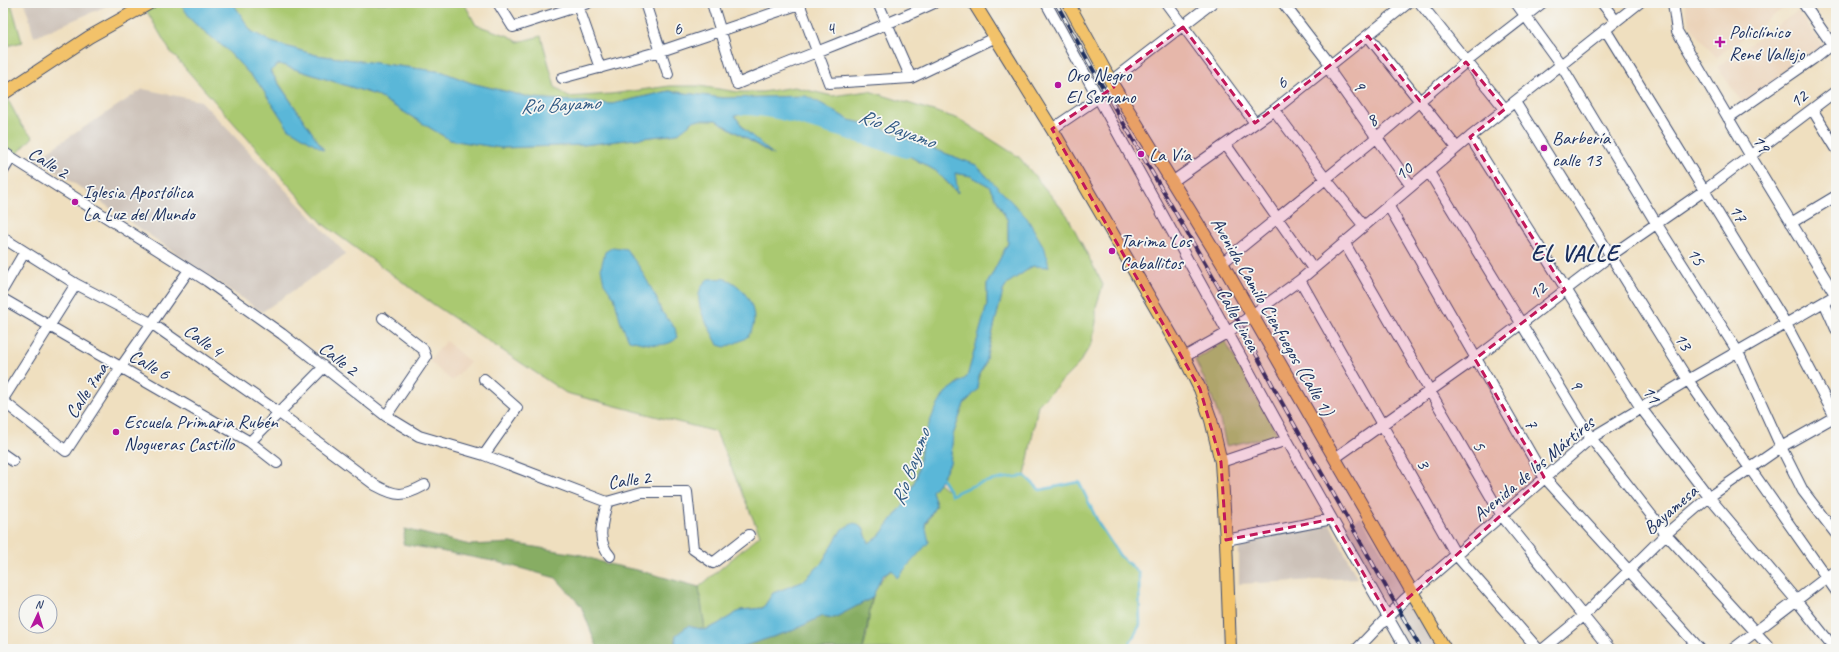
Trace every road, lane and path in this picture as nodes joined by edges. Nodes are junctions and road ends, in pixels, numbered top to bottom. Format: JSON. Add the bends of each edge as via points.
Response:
{"nodes":[{"id":1,"x":498,"y":3,"type":"edge"},
{"id":2,"x":588,"y":3,"type":"edge"},
{"id":3,"x":645,"y":3,"type":"edge"},
{"id":4,"x":712,"y":3,"type":"edge"},
{"id":5,"x":878,"y":3,"type":"edge"},
{"id":6,"x":934,"y":3,"type":"edge"},
{"id":7,"x":974,"y":3,"type":"edge"},
{"id":8,"x":1046,"y":3,"type":"edge"},
{"id":9,"x":1068,"y":3,"type":"edge"},
{"id":10,"x":1166,"y":3,"type":"edge"},
{"id":11,"x":1212,"y":3,"type":"edge"},
{"id":12,"x":1283,"y":3,"type":"edge"},
{"id":13,"x":1408,"y":3,"type":"edge"},
{"id":14,"x":1420,"y":3,"type":"edge"},
{"id":15,"x":1516,"y":3,"type":"edge"},
{"id":16,"x":1542,"y":3,"type":"edge"},
{"id":17,"x":1602,"y":3,"type":"edge"},
{"id":18,"x":1639,"y":3,"type":"edge"},
{"id":19,"x":1673,"y":3,"type":"edge"},
{"id":20,"x":1804,"y":3,"type":"edge"},
{"id":21,"x":577,"y":4,"type":"edge"},
{"id":22,"x":800,"y":4,"type":"edge"},
{"id":23,"x":146,"y":5,"type":"edge"},
{"id":24,"x":1526,"y":16,"type":"junction"},
{"id":25,"x":1616,"y":21,"type":"junction"},
{"id":26,"x":888,"y":25,"type":"junction"},
{"id":27,"x":1183,"y":26,"type":"junction"},
{"id":28,"x":1606,"y":29,"type":"junction"},
{"id":29,"x":720,"y":31,"type":"junction"},
{"id":30,"x":1368,"y":36,"type":"junction"},
{"id":31,"x":996,"y":37,"type":"junction"},
{"id":32,"x":1834,"y":47,"type":"edge"},
{"id":33,"x":661,"y":51,"type":"junction"},
{"id":34,"x":816,"y":51,"type":"junction"},
{"id":35,"x":55,"y":60,"type":"junction"},
{"id":36,"x":1466,"y":62,"type":"junction"},
{"id":37,"x":1330,"y":64,"type":"junction"},
{"id":38,"x":1561,"y":65,"type":"junction"},
{"id":39,"x":600,"y":68,"type":"junction"},
{"id":40,"x":668,"y":74,"type":"dead end"},
{"id":41,"x":562,"y":78,"type":"dead end"},
{"id":42,"x":911,"y":78,"type":"junction"},
{"id":43,"x":1113,"y":84,"type":"junction"},
{"id":44,"x":3,"y":86,"type":"edge"},
{"id":45,"x":1836,"y":91,"type":"edge"},
{"id":46,"x":3,"y":94,"type":"edge"},
{"id":47,"x":1098,"y":98,"type":"junction"},
{"id":48,"x":1420,"y":101,"type":"junction"},
{"id":49,"x":1515,"y":102,"type":"junction"},
{"id":50,"x":1505,"y":109,"type":"junction"},
{"id":51,"x":1812,"y":109,"type":"junction"},
{"id":52,"x":1274,"y":110,"type":"junction"},
{"id":53,"x":1728,"y":118,"type":"junction"},
{"id":54,"x":1255,"y":123,"type":"junction"},
{"id":55,"x":1052,"y":129,"type":"junction"},
{"id":56,"x":1470,"y":137,"type":"junction"},
{"id":57,"x":1376,"y":138,"type":"junction"},
{"id":58,"x":1226,"y":145,"type":"junction"},
{"id":59,"x":1457,"y":148,"type":"junction"},
{"id":60,"x":1836,"y":148,"type":"edge"},
{"id":61,"x":3,"y":152,"type":"edge"},
{"id":62,"x":1750,"y":155,"type":"junction"},
{"id":63,"x":12,"y":158,"type":"junction"},
{"id":64,"x":3,"y":171,"type":"edge"},
{"id":65,"x":1429,"y":172,"type":"junction"},
{"id":66,"x":1325,"y":178,"type":"junction"},
{"id":67,"x":1172,"y":182,"type":"junction"},
{"id":68,"x":1411,"y":186,"type":"junction"},
{"id":69,"x":1705,"y":190,"type":"junction"},
{"id":70,"x":1836,"y":196,"type":"edge"},
{"id":71,"x":1388,"y":205,"type":"junction"},
{"id":72,"x":1277,"y":219,"type":"junction"},
{"id":73,"x":1656,"y":223,"type":"junction"},
{"id":74,"x":1791,"y":223,"type":"junction"},
{"id":75,"x":1364,"y":226,"type":"junction"},
{"id":76,"x":3,"y":238,"type":"edge"},
{"id":77,"x":1344,"y":242,"type":"junction"},
{"id":78,"x":24,"y":253,"type":"junction"},
{"id":79,"x":1610,"y":256,"type":"junction"},
{"id":80,"x":1222,"y":263,"type":"junction"},
{"id":81,"x":1312,"y":269,"type":"junction"},
{"id":82,"x":189,"y":270,"type":"junction"},
{"id":83,"x":1300,"y":280,"type":"junction"},
{"id":84,"x":76,"y":284,"type":"junction"},
{"id":85,"x":3,"y":289,"type":"edge"},
{"id":86,"x":1565,"y":290,"type":"junction"},
{"id":87,"x":1836,"y":295,"type":"edge"},
{"id":88,"x":3,"y":299,"type":"edge"},
{"id":89,"x":1824,"y":302,"type":"junction"},
{"id":90,"x":1252,"y":316,"type":"junction"},
{"id":91,"x":383,"y":318,"type":"dead end"},
{"id":92,"x":151,"y":323,"type":"junction"},
{"id":93,"x":1521,"y":324,"type":"junction"},
{"id":94,"x":1786,"y":324,"type":"junction"},
{"id":95,"x":49,"y":326,"type":"junction"},
{"id":96,"x":1836,"y":329,"type":"edge"},
{"id":97,"x":1228,"y":332,"type":"junction"},
{"id":98,"x":1738,"y":352,"type":"junction"},
{"id":99,"x":1184,"y":358,"type":"junction"},
{"id":100,"x":1475,"y":359,"type":"junction"},
{"id":101,"x":121,"y":367,"type":"junction"},
{"id":102,"x":324,"y":367,"type":"junction"},
{"id":103,"x":484,"y":380,"type":"dead end"},
{"id":104,"x":1688,"y":380,"type":"junction"},
{"id":105,"x":1428,"y":391,"type":"junction"},
{"id":106,"x":3,"y":400,"type":"edge"},
{"id":107,"x":1641,"y":408,"type":"junction"},
{"id":108,"x":278,"y":412,"type":"junction"},
{"id":109,"x":386,"y":416,"type":"junction"},
{"id":110,"x":1836,"y":417,"type":"edge"},
{"id":111,"x":1383,"y":424,"type":"junction"},
{"id":112,"x":1591,"y":438,"type":"junction"},
{"id":113,"x":1287,"y":440,"type":"junction"},
{"id":114,"x":250,"y":442,"type":"junction"},
{"id":115,"x":1781,"y":447,"type":"junction"},
{"id":116,"x":3,"y":454,"type":"edge"},
{"id":117,"x":484,"y":455,"type":"junction"},
{"id":118,"x":1335,"y":458,"type":"junction"},
{"id":119,"x":13,"y":462,"type":"dead end"},
{"id":120,"x":1221,"y":462,"type":"junction"},
{"id":121,"x":277,"y":463,"type":"dead end"},
{"id":122,"x":1749,"y":468,"type":"junction"},
{"id":123,"x":1544,"y":477,"type":"junction"},
{"id":124,"x":425,"y":485,"type":"dead end"},
{"id":125,"x":1709,"y":497,"type":"junction"},
{"id":126,"x":607,"y":502,"type":"junction"},
{"id":127,"x":1502,"y":516,"type":"junction"},
{"id":128,"x":1332,"y":519,"type":"junction"},
{"id":129,"x":1666,"y":534,"type":"junction"},
{"id":130,"x":1836,"y":534,"type":"edge"},
{"id":131,"x":749,"y":535,"type":"dead end"},
{"id":132,"x":1226,"y":540,"type":"junction"},
{"id":133,"x":1456,"y":555,"type":"junction"},
{"id":134,"x":610,"y":556,"type":"dead end"},
{"id":135,"x":1629,"y":570,"type":"junction"},
{"id":136,"x":1836,"y":570,"type":"edge"},
{"id":137,"x":1827,"y":578,"type":"junction"},
{"id":138,"x":1836,"y":590,"type":"edge"},
{"id":139,"x":1413,"y":594,"type":"junction"},
{"id":140,"x":1796,"y":600,"type":"junction"},
{"id":141,"x":1584,"y":615,"type":"junction"},
{"id":142,"x":1388,"y":616,"type":"junction"},
{"id":143,"x":1755,"y":631,"type":"junction"},
{"id":144,"x":1230,"y":649,"type":"edge"},
{"id":145,"x":1357,"y":649,"type":"edge"},
{"id":146,"x":1406,"y":649,"type":"edge"},
{"id":147,"x":1445,"y":649,"type":"edge"},
{"id":148,"x":1538,"y":649,"type":"edge"},
{"id":149,"x":1543,"y":649,"type":"edge"},
{"id":150,"x":1610,"y":649,"type":"edge"},
{"id":151,"x":1700,"y":649,"type":"edge"},
{"id":152,"x":1733,"y":649,"type":"edge"},
{"id":153,"x":1771,"y":649,"type":"edge"},
{"id":154,"x":1835,"y":649,"type":"edge"}],
"edges":[{"from":1,"to":21,"type":"street","via":[[513,27]]},
{"from":2,"to":21,"type":"street"},
{"from":3,"to":33,"type":"street"},
{"from":4,"to":29,"type":"street"},
{"from":5,"to":26,"type":"street"},
{"from":6,"to":26,"type":"street","name":"4"},
{"from":7,"to":31,"type":"main road"},
{"from":8,"to":47,"type":"street","name":"Calle Linea"},
{"from":9,"to":43,"type":"main road","name":"Avenida Camilo Cienfuegos (Calle 1)"},
{"from":10,"to":27,"type":"street"},
{"from":11,"to":27,"type":"street"},
{"from":12,"to":37,"type":"street","name":"9"},
{"from":13,"to":30,"type":"street","name":"6"},
{"from":14,"to":36,"type":"street"},
{"from":15,"to":24,"type":"street","name":"15"},
{"from":16,"to":24,"type":"street","name":"8"},
{"from":17,"to":25,"type":"street"},
{"from":18,"to":25,"type":"street","name":"10"},
{"from":19,"to":53,"type":"street","name":"19","via":[[1677,31]]},
{"from":20,"to":32,"type":"street"},
{"from":21,"to":39,"type":"street"},
{"from":22,"to":29,"type":"street","name":"6"},
{"from":22,"to":34,"type":"street"},
{"from":23,"to":35,"type":"main road","via":[[89,37]]},
{"from":24,"to":36,"type":"street","name":"8"},
{"from":24,"to":38,"type":"street","name":"15"},
{"from":25,"to":28,"type":"street","name":"10"},
{"from":26,"to":34,"type":"street","name":"4"},
{"from":26,"to":42,"type":"street"},
{"from":27,"to":43,"type":"street"},
{"from":27,"to":54,"type":"street"},
{"from":28,"to":38,"type":"street","name":"10"},
{"from":28,"to":69,"type":"street","name":"17"},
{"from":29,"to":33,"type":"street","name":"6"},
{"from":29,"to":34,"type":"street","name":"4","via":[[737,84]]},
{"from":30,"to":37,"type":"street","name":"6"},
{"from":30,"to":48,"type":"street"},
{"from":31,"to":42,"type":"street"},
{"from":31,"to":55,"type":"main road"},
{"from":32,"to":53,"type":"street"},
{"from":33,"to":39,"type":"street","name":"6"},
{"from":33,"to":40,"type":"street"},
{"from":34,"to":42,"type":"street","via":[[829,83]]},
{"from":35,"to":44,"type":"main road","via":[[36,67]]},
{"from":35,"to":46,"type":"main road"},
{"from":36,"to":48,"type":"street","name":"8"},
{"from":36,"to":50,"type":"street"},
{"from":37,"to":52,"type":"street","name":"6"},
{"from":37,"to":57,"type":"street","name":"9","via":[[1332,74]]},
{"from":38,"to":49,"type":"street","name":"10"},
{"from":38,"to":73,"type":"street","name":"15"},
{"from":39,"to":41,"type":"street","name":"6"},
{"from":43,"to":47,"type":"street"},
{"from":43,"to":67,"type":"main road","name":"Avenida Camilo Cienfuegos (Calle 1)"},
{"from":45,"to":51,"type":"street","name":"12"},
{"from":47,"to":55,"type":"street"},
{"from":47,"to":97,"type":"street","name":"Calle Linea"},
{"from":48,"to":57,"type":"street","name":"8"},
{"from":48,"to":59,"type":"street"},
{"from":49,"to":50,"type":"street","name":"10"},
{"from":49,"to":79,"type":"street","name":"13"},
{"from":50,"to":56,"type":"street","name":"10"},
{"from":51,"to":60,"type":"street"},
{"from":51,"to":62,"type":"street","name":"12"},
{"from":52,"to":54,"type":"street","name":"6"},
{"from":52,"to":66,"type":"street"},
{"from":53,"to":62,"type":"street","name":"19"},
{"from":54,"to":58,"type":"street","name":"6"},
{"from":55,"to":99,"type":"main road"},
{"from":56,"to":59,"type":"street","name":"10"},
{"from":56,"to":86,"type":"street","name":"11"},
{"from":57,"to":66,"type":"street","name":"8"},
{"from":57,"to":68,"type":"street","name":"9"},
{"from":58,"to":67,"type":"street","name":"6"},
{"from":58,"to":72,"type":"street"},
{"from":59,"to":65,"type":"street","name":"10"},
{"from":61,"to":63,"type":"street","name":"Calle 2"},
{"from":62,"to":69,"type":"street","name":"12"},
{"from":62,"to":74,"type":"street","name":"19"},
{"from":63,"to":64,"type":"street"},
{"from":63,"to":82,"type":"street","name":"Calle 2"},
{"from":65,"to":68,"type":"street","name":"10"},
{"from":65,"to":93,"type":"street","name":"9"},
{"from":66,"to":72,"type":"street","name":"8"},
{"from":66,"to":75,"type":"street"},
{"from":67,"to":80,"type":"main road","name":"Avenida Camilo Cienfuegos (Calle 1)"},
{"from":68,"to":71,"type":"street","name":"10"},
{"from":69,"to":73,"type":"street","name":"12"},
{"from":69,"to":94,"type":"street","name":"17"},
{"from":70,"to":74,"type":"street"},
{"from":71,"to":75,"type":"street","name":"10"},
{"from":71,"to":100,"type":"street","name":"7"},
{"from":72,"to":80,"type":"street","name":"8"},
{"from":72,"to":81,"type":"street"},
{"from":73,"to":79,"type":"street","name":"12"},
{"from":73,"to":98,"type":"street","name":"15"},
{"from":74,"to":87,"type":"street","name":"19"},
{"from":75,"to":77,"type":"street","name":"10"},
{"from":76,"to":78,"type":"street","name":"Calle 4"},
{"from":77,"to":81,"type":"street","name":"10"},
{"from":77,"to":105,"type":"street","name":"5"},
{"from":78,"to":84,"type":"street","name":"Calle 4"},
{"from":78,"to":85,"type":"street"},
{"from":79,"to":86,"type":"street","name":"12"},
{"from":79,"to":104,"type":"street","name":"13"},
{"from":80,"to":90,"type":"main road","name":"Avenida Camilo Cienfuegos (Calle 1)"},
{"from":81,"to":83,"type":"street","name":"10"},
{"from":82,"to":92,"type":"street","name":"Calle 7ma"},
{"from":82,"to":102,"type":"street","name":"Calle 2","via":[[282,334]]},
{"from":83,"to":90,"type":"street","name":"10"},
{"from":83,"to":111,"type":"street","name":"3"},
{"from":84,"to":92,"type":"street","name":"Calle 4"},
{"from":84,"to":95,"type":"street"},
{"from":86,"to":93,"type":"street","name":"12"},
{"from":86,"to":107,"type":"street","name":"11"},
{"from":87,"to":89,"type":"street","name":"Avenida de los Mártires"},
{"from":88,"to":95,"type":"street","name":"Calle 6"},
{"from":89,"to":94,"type":"street","name":"Avenida de los Mártires"},
{"from":89,"to":96,"type":"street"},
{"from":90,"to":97,"type":"street","name":"10"},
{"from":90,"to":118,"type":"main road","name":"Avenida Camilo Cienfuegos (Calle 1)"},
{"from":91,"to":109,"type":"street","via":[[423,348],[426,357]]},
{"from":92,"to":101,"type":"street","name":"Calle 7ma"},
{"from":92,"to":108,"type":"street","name":"Calle 4"},
{"from":93,"to":100,"type":"street","name":"12"},
{"from":93,"to":112,"type":"street","name":"9"},
{"from":94,"to":98,"type":"street","name":"Avenida de los Mártires"},
{"from":94,"to":110,"type":"street","name":"17"},
{"from":95,"to":101,"type":"street","name":"Calle 6"},
{"from":95,"to":106,"type":"street"},
{"from":97,"to":99,"type":"street","name":"10"},
{"from":97,"to":113,"type":"street","name":"Calle Linea"},
{"from":98,"to":104,"type":"street","name":"Avenida de los Mártires"},
{"from":98,"to":115,"type":"street","name":"15"},
{"from":99,"to":120,"type":"main road","via":[[1200,388],[1212,420]]},
{"from":100,"to":105,"type":"street","name":"12"},
{"from":100,"to":123,"type":"street","name":"7"},
{"from":101,"to":106,"type":"street","name":"Calle 7ma","via":[[66,451]]},
{"from":101,"to":114,"type":"street","name":"Calle 6"},
{"from":102,"to":108,"type":"street"},
{"from":102,"to":109,"type":"street","name":"Calle 2"},
{"from":103,"to":117,"type":"street","via":[[517,408]]},
{"from":104,"to":107,"type":"street","name":"Avenida de los Mártires"},
{"from":104,"to":122,"type":"street","name":"13"},
{"from":105,"to":111,"type":"street","name":"12"},
{"from":105,"to":127,"type":"street","name":"5"},
{"from":107,"to":112,"type":"street","name":"Avenida de los Mártires"},
{"from":107,"to":125,"type":"street","name":"11"},
{"from":108,"to":114,"type":"street"},
{"from":108,"to":124,"type":"street","name":"Calle 4","via":[[374,485],[390,493],[408,494]]},
{"from":109,"to":117,"type":"street","name":"Calle 2","via":[[419,436]]},
{"from":110,"to":115,"type":"street","name":"Bayamesa"},
{"from":111,"to":118,"type":"street","name":"12"},
{"from":111,"to":133,"type":"street","name":"3"},
{"from":112,"to":123,"type":"street","name":"Avenida de los Mártires"},
{"from":112,"to":129,"type":"street","name":"9"},
{"from":113,"to":120,"type":"street"},
{"from":113,"to":128,"type":"street","name":"Calle Linea"},
{"from":114,"to":121,"type":"street","name":"Calle 6"},
{"from":115,"to":122,"type":"street","name":"Bayamesa"},
{"from":115,"to":130,"type":"street","name":"15","via":[[1803,491]]},
{"from":116,"to":119,"type":"street"},
{"from":117,"to":126,"type":"street","name":"Calle 2"},
{"from":118,"to":139,"type":"main road","name":"Avenida Camilo Cienfuegos (Calle 1)"},
{"from":120,"to":132,"type":"main road"},
{"from":122,"to":125,"type":"street","name":"Bayamesa"},
{"from":122,"to":137,"type":"street","name":"13"},
{"from":123,"to":127,"type":"street","name":"Avenida de los Mártires"},
{"from":123,"to":135,"type":"street","name":"7"},
{"from":125,"to":129,"type":"street","name":"Bayamesa"},
{"from":125,"to":140,"type":"street","name":"11"},
{"from":126,"to":131,"type":"street","name":"Calle 2","via":[[642,492],[687,492],[693,549],[714,563]]},
{"from":126,"to":134,"type":"street","via":[[600,540],[602,548]]},
{"from":127,"to":133,"type":"street","name":"Avenida de los Mártires"},
{"from":127,"to":141,"type":"street","name":"5"},
{"from":128,"to":132,"type":"street"},
{"from":128,"to":142,"type":"street","name":"Calle Linea"},
{"from":129,"to":135,"type":"street","name":"Bayamesa"},
{"from":129,"to":143,"type":"street","name":"9"},
{"from":132,"to":144,"type":"main road"},
{"from":133,"to":139,"type":"street","name":"Avenida de los Mártires"},
{"from":133,"to":148,"type":"street","name":"3"},
{"from":135,"to":141,"type":"street","name":"Bayamesa"},
{"from":135,"to":151,"type":"street","name":"7"},
{"from":136,"to":137,"type":"street"},
{"from":137,"to":138,"type":"street","name":"13"},
{"from":137,"to":140,"type":"street"},
{"from":139,"to":142,"type":"street","name":"Avenida de los Mártires"},
{"from":139,"to":147,"type":"main road","name":"Avenida Camilo Cienfuegos (Calle 1)"},
{"from":140,"to":143,"type":"street"},
{"from":140,"to":154,"type":"street","name":"11"},
{"from":141,"to":149,"type":"street","name":"Bayamesa"},
{"from":141,"to":150,"type":"street","name":"5"},
{"from":142,"to":145,"type":"street","name":"Avenida de los Mártires"},
{"from":142,"to":146,"type":"street","name":"Calle Linea"},
{"from":143,"to":152,"type":"street"},
{"from":143,"to":153,"type":"street","name":"9"}]}
